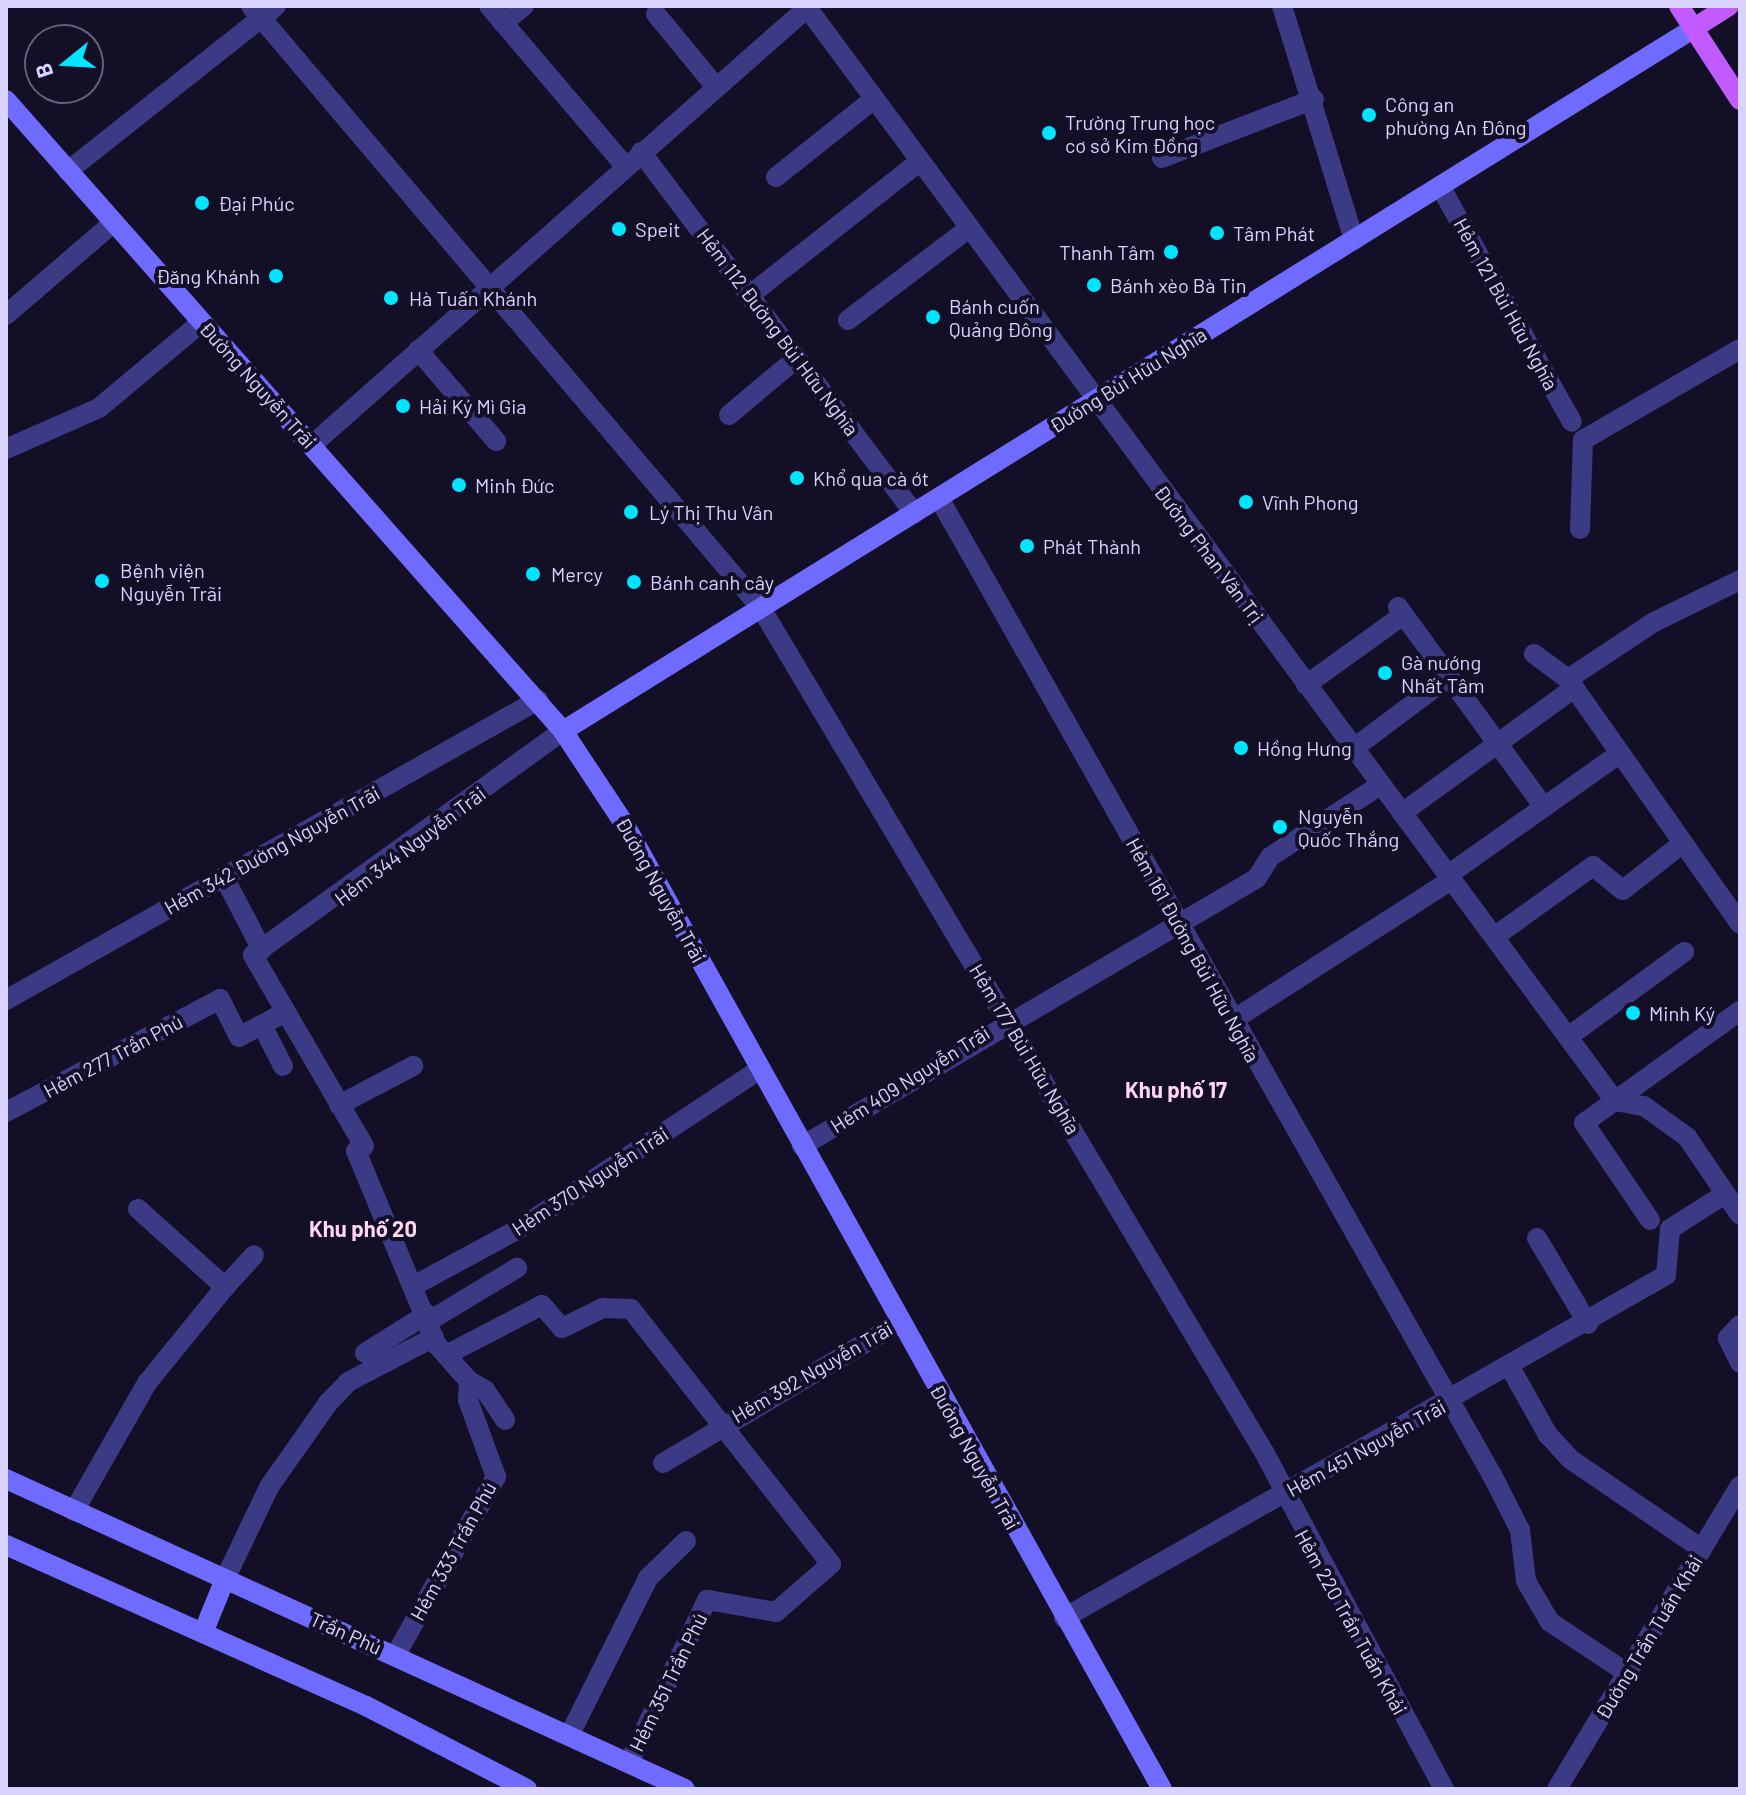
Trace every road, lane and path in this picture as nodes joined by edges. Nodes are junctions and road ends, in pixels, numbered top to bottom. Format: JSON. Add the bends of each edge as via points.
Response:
{"nodes":[{"id":1,"x":489,"y":6,"type":"edge"},
{"id":2,"x":524,"y":6,"type":"edge"},
{"id":3,"x":1282,"y":6,"type":"edge"},
{"id":4,"x":1679,"y":6,"type":"edge"},
{"id":5,"x":1729,"y":6,"type":"edge"},
{"id":6,"x":806,"y":7,"type":"edge"},
{"id":7,"x":263,"y":10,"type":"edge"},
{"id":8,"x":656,"y":14,"type":"dead end"},
{"id":9,"x":503,"y":23,"type":"junction"},
{"id":10,"x":1694,"y":28,"type":"junction"},
{"id":11,"x":716,"y":87,"type":"junction"},
{"id":12,"x":874,"y":99,"type":"junction"},
{"id":13,"x":1314,"y":99,"type":"junction"},
{"id":14,"x":6,"y":100,"type":"edge"},
{"id":15,"x":1740,"y":100,"type":"edge"},
{"id":16,"x":641,"y":152,"type":"junction"},
{"id":17,"x":1162,"y":158,"type":"dead end"},
{"id":18,"x":920,"y":161,"type":"junction"},
{"id":19,"x":625,"y":166,"type":"junction"},
{"id":20,"x":68,"y":171,"type":"junction"},
{"id":21,"x":776,"y":177,"type":"dead end"},
{"id":22,"x":1440,"y":186,"type":"junction"},
{"id":23,"x":113,"y":223,"type":"junction"},
{"id":24,"x":969,"y":228,"type":"junction"},
{"id":25,"x":1354,"y":240,"type":"junction"},
{"id":26,"x":489,"y":287,"type":"junction"},
{"id":27,"x":750,"y":295,"type":"junction"},
{"id":28,"x":6,"y":315,"type":"edge"},
{"id":29,"x":848,"y":320,"type":"dead end"},
{"id":30,"x":202,"y":322,"type":"junction"},
{"id":31,"x":1740,"y":349,"type":"edge"},
{"id":32,"x":418,"y":350,"type":"junction"},
{"id":33,"x":797,"y":358,"type":"junction"},
{"id":34,"x":1095,"y":400,"type":"junction"},
{"id":35,"x":729,"y":415,"type":"dead end"},
{"id":36,"x":1572,"y":422,"type":"dead end"},
{"id":37,"x":496,"y":441,"type":"dead end"},
{"id":38,"x":312,"y":445,"type":"junction"},
{"id":39,"x":6,"y":449,"type":"edge"},
{"id":40,"x":939,"y":498,"type":"junction"},
{"id":41,"x":914,"y":513,"type":"junction"},
{"id":42,"x":1580,"y":529,"type":"dead end"},
{"id":43,"x":1740,"y":580,"type":"edge"},
{"id":44,"x":761,"y":608,"type":"junction"},
{"id":45,"x":1534,"y":654,"type":"dead end"},
{"id":46,"x":1449,"y":677,"type":"junction"},
{"id":47,"x":1571,"y":684,"type":"junction"},
{"id":48,"x":1306,"y":685,"type":"junction"},
{"id":49,"x":538,"y":700,"type":"junction"},
{"id":50,"x":563,"y":731,"type":"junction"},
{"id":51,"x":1499,"y":743,"type":"junction"},
{"id":52,"x":1354,"y":748,"type":"junction"},
{"id":53,"x":1620,"y":753,"type":"junction"},
{"id":54,"x":1380,"y":785,"type":"junction"},
{"id":55,"x":1544,"y":807,"type":"junction"},
{"id":56,"x":1402,"y":813,"type":"junction"},
{"id":57,"x":1683,"y":843,"type":"junction"},
{"id":58,"x":224,"y":877,"type":"junction"},
{"id":59,"x":1449,"y":877,"type":"junction"},
{"id":60,"x":1178,"y":922,"type":"junction"},
{"id":61,"x":1740,"y":924,"type":"edge"},
{"id":62,"x":1494,"y":937,"type":"junction"},
{"id":63,"x":258,"y":952,"type":"junction"},
{"id":64,"x":1684,"y":952,"type":"dead end"},
{"id":65,"x":6,"y":1000,"type":"edge"},
{"id":66,"x":1740,"y":1011,"type":"edge"},
{"id":67,"x":282,"y":1014,"type":"junction"},
{"id":68,"x":1007,"y":1019,"type":"junction"},
{"id":69,"x":1233,"y":1020,"type":"junction"},
{"id":70,"x":262,"y":1025,"type":"junction"},
{"id":71,"x":1568,"y":1037,"type":"junction"},
{"id":72,"x":283,"y":1066,"type":"dead end"},
{"id":73,"x":413,"y":1066,"type":"dead end"},
{"id":74,"x":759,"y":1070,"type":"junction"},
{"id":75,"x":1615,"y":1101,"type":"junction"},
{"id":76,"x":339,"y":1105,"type":"junction"},
{"id":77,"x":6,"y":1112,"type":"edge"},
{"id":78,"x":802,"y":1146,"type":"junction"},
{"id":79,"x":1725,"y":1194,"type":"junction"},
{"id":80,"x":138,"y":1209,"type":"dead end"},
{"id":81,"x":1740,"y":1215,"type":"edge"},
{"id":82,"x":1650,"y":1220,"type":"dead end"},
{"id":83,"x":1537,"y":1238,"type":"dead end"},
{"id":84,"x":254,"y":1255,"type":"dead end"},
{"id":85,"x":517,"y":1268,"type":"dead end"},
{"id":86,"x":417,"y":1284,"type":"junction"},
{"id":87,"x":225,"y":1287,"type":"junction"},
{"id":88,"x":900,"y":1322,"type":"junction"},
{"id":89,"x":430,"y":1324,"type":"junction"},
{"id":90,"x":1588,"y":1324,"type":"junction"},
{"id":91,"x":1740,"y":1325,"type":"edge"},
{"id":92,"x":365,"y":1353,"type":"dead end"},
{"id":93,"x":446,"y":1355,"type":"junction"},
{"id":94,"x":1740,"y":1363,"type":"edge"},
{"id":95,"x":1510,"y":1367,"type":"junction"},
{"id":96,"x":469,"y":1381,"type":"junction"},
{"id":97,"x":1450,"y":1401,"type":"junction"},
{"id":98,"x":505,"y":1420,"type":"dead end"},
{"id":99,"x":723,"y":1423,"type":"junction"},
{"id":100,"x":663,"y":1463,"type":"dead end"},
{"id":101,"x":6,"y":1479,"type":"edge"},
{"id":102,"x":1740,"y":1486,"type":"edge"},
{"id":103,"x":1283,"y":1495,"type":"junction"},
{"id":104,"x":74,"y":1511,"type":"junction"},
{"id":105,"x":686,"y":1541,"type":"dead end"},
{"id":106,"x":6,"y":1545,"type":"edge"},
{"id":107,"x":1702,"y":1549,"type":"junction"},
{"id":108,"x":831,"y":1564,"type":"joint"},
{"id":109,"x":225,"y":1579,"type":"junction"},
{"id":110,"x":1064,"y":1618,"type":"junction"},
{"id":111,"x":203,"y":1633,"type":"junction"},
{"id":112,"x":395,"y":1656,"type":"junction"},
{"id":113,"x":1627,"y":1673,"type":"junction"},
{"id":114,"x":569,"y":1736,"type":"junction"},
{"id":115,"x":629,"y":1763,"type":"junction"},
{"id":116,"x":527,"y":1789,"type":"edge"},
{"id":117,"x":685,"y":1789,"type":"edge"},
{"id":118,"x":1162,"y":1789,"type":"edge"},
{"id":119,"x":1444,"y":1789,"type":"edge"},
{"id":120,"x":1557,"y":1789,"type":"edge"}],
"edges":[{"from":1,"to":9,"type":"street"},
{"from":2,"to":9,"type":"street"},
{"from":3,"to":13,"type":"street"},
{"from":4,"to":10,"type":"main road"},
{"from":5,"to":10,"type":"main road"},
{"from":6,"to":11,"type":"street"},
{"from":6,"to":12,"type":"street","name":"Đường Phan Văn Trị"},
{"from":7,"to":20,"type":"street"},
{"from":7,"to":26,"type":"street","name":"Hẻm 177 Bùi Hữu Nghĩa"},
{"from":8,"to":11,"type":"street"},
{"from":9,"to":19,"type":"street"},
{"from":10,"to":15,"type":"main road"},
{"from":10,"to":22,"type":"main road","name":"Đường Bùi Hữu Nghĩa"},
{"from":11,"to":16,"type":"street"},
{"from":12,"to":18,"type":"street","name":"Đường Phan Văn Trị"},
{"from":12,"to":21,"type":"street"},
{"from":13,"to":17,"type":"street"},
{"from":13,"to":25,"type":"street"},
{"from":14,"to":20,"type":"main road","name":"Đường Nguyễn Trãi"},
{"from":16,"to":19,"type":"street"},
{"from":16,"to":27,"type":"street","name":"Hẻm 112 Đường Bùi Hữu Nghĩa"},
{"from":18,"to":24,"type":"street","name":"Đường Phan Văn Trị"},
{"from":18,"to":27,"type":"street"},
{"from":19,"to":26,"type":"street"},
{"from":20,"to":23,"type":"main road","name":"Đường Nguyễn Trãi"},
{"from":22,"to":25,"type":"main road","name":"Đường Bùi Hữu Nghĩa"},
{"from":22,"to":36,"type":"street","name":"Hẻm 121 Bùi Hữu Nghĩa"},
{"from":23,"to":28,"type":"street"},
{"from":23,"to":30,"type":"main road","name":"Đường Nguyễn Trãi"},
{"from":24,"to":29,"type":"street"},
{"from":24,"to":34,"type":"street","name":"Đường Phan Văn Trị"},
{"from":25,"to":34,"type":"main road","name":"Đường Bùi Hữu Nghĩa"},
{"from":26,"to":32,"type":"street"},
{"from":26,"to":44,"type":"street","name":"Hẻm 177 Bùi Hữu Nghĩa"},
{"from":27,"to":33,"type":"street","name":"Hẻm 112 Đường Bùi Hữu Nghĩa"},
{"from":30,"to":38,"type":"main road","name":"Đường Nguyễn Trãi"},
{"from":30,"to":39,"type":"street","via":[[99,408]]},
{"from":31,"to":42,"type":"street","via":[[1583,440]]},
{"from":32,"to":37,"type":"street"},
{"from":32,"to":38,"type":"street"},
{"from":33,"to":35,"type":"street"},
{"from":33,"to":41,"type":"street","name":"Hẻm 112 Đường Bùi Hữu Nghĩa"},
{"from":34,"to":40,"type":"main road","name":"Đường Bùi Hữu Nghĩa"},
{"from":34,"to":48,"type":"street","name":"Đường Phan Văn Trị"},
{"from":38,"to":49,"type":"main road","name":"Đường Nguyễn Trãi"},
{"from":40,"to":41,"type":"main road","name":"Đường Bùi Hữu Nghĩa"},
{"from":40,"to":60,"type":"street","name":"Hẻm 161 Đường Bùi Hữu Nghĩa"},
{"from":41,"to":44,"type":"main road","name":"Đường Bùi Hữu Nghĩa"},
{"from":43,"to":47,"type":"street","via":[[1654,622]]},
{"from":44,"to":50,"type":"main road","name":"Đường Bùi Hữu Nghĩa"},
{"from":44,"to":68,"type":"street","name":"Hẻm 177 Bùi Hữu Nghĩa"},
{"from":45,"to":47,"type":"street"},
{"from":46,"to":48,"type":"street","via":[[1400,611]]},
{"from":46,"to":51,"type":"street"},
{"from":46,"to":52,"type":"street"},
{"from":47,"to":51,"type":"street"},
{"from":47,"to":53,"type":"street"},
{"from":48,"to":52,"type":"street","name":"Đường Phan Văn Trị"},
{"from":49,"to":50,"type":"main road","name":"Đường Nguyễn Trãi"},
{"from":49,"to":58,"type":"street","name":"Hẻm 342 Đường Nguyễn Trãi"},
{"from":50,"to":63,"type":"street","name":"Hẻm 344 Nguyễn Trãi"},
{"from":50,"to":74,"type":"main road","name":"Đường Nguyễn Trãi","via":[[625,825]]},
{"from":51,"to":55,"type":"street"},
{"from":51,"to":56,"type":"street"},
{"from":52,"to":54,"type":"street","name":"Đường Phan Văn Trị"},
{"from":53,"to":55,"type":"street"},
{"from":53,"to":57,"type":"street"},
{"from":54,"to":56,"type":"street","name":"Đường Phan Văn Trị"},
{"from":54,"to":60,"type":"street","name":"Hẻm 409 Nguyễn Trãi","via":[[1270,857],[1257,878]]},
{"from":55,"to":59,"type":"street"},
{"from":56,"to":59,"type":"street","name":"Đường Phan Văn Trị"},
{"from":57,"to":61,"type":"street"},
{"from":57,"to":62,"type":"street","via":[[1623,890],[1593,866]]},
{"from":58,"to":63,"type":"street"},
{"from":58,"to":65,"type":"street","name":"Hẻm 342 Đường Nguyễn Trãi"},
{"from":59,"to":62,"type":"street","name":"Đường Phan Văn Trị"},
{"from":59,"to":69,"type":"street"},
{"from":60,"to":68,"type":"street","name":"Hẻm 409 Nguyễn Trãi"},
{"from":60,"to":69,"type":"street","name":"Hẻm 161 Đường Bùi Hữu Nghĩa"},
{"from":62,"to":71,"type":"street","name":"Đường Phan Văn Trị"},
{"from":63,"to":67,"type":"street"},
{"from":64,"to":71,"type":"street"},
{"from":66,"to":75,"type":"street"},
{"from":67,"to":70,"type":"street"},
{"from":67,"to":76,"type":"street"},
{"from":68,"to":78,"type":"street","name":"Hẻm 409 Nguyễn Trãi"},
{"from":68,"to":103,"type":"street","name":"Hẻm 177 Bùi Hữu Nghĩa"},
{"from":69,"to":97,"type":"street","name":"Hẻm 161 Đường Bùi Hữu Nghĩa"},
{"from":70,"to":72,"type":"street"},
{"from":70,"to":77,"type":"street","name":"Hẻm 277 Trần Phú","via":[[239,1037],[220,999]]},
{"from":71,"to":75,"type":"street","name":"Đường Phan Văn Trị"},
{"from":73,"to":76,"type":"street"},
{"from":74,"to":78,"type":"main road","name":"Đường Nguyễn Trãi"},
{"from":74,"to":86,"type":"street","name":"Hẻm 370 Nguyễn Trãi","via":[[520,1228]]},
{"from":75,"to":79,"type":"street","via":[[1644,1106],[1687,1137]]},
{"from":75,"to":82,"type":"street","via":[[1584,1123]]},
{"from":76,"to":86,"type":"street","via":[[364,1146],[356,1151]]},
{"from":78,"to":88,"type":"main road","name":"Đường Nguyễn Trãi"},
{"from":79,"to":81,"type":"street"},
{"from":79,"to":90,"type":"street","name":"Hẻm 451 Nguyễn Trãi","via":[[1670,1229],[1666,1275]]},
{"from":80,"to":87,"type":"street"},
{"from":83,"to":90,"type":"street"},
{"from":84,"to":87,"type":"street"},
{"from":85,"to":89,"type":"street"},
{"from":86,"to":89,"type":"street"},
{"from":87,"to":104,"type":"street","via":[[147,1383]]},
{"from":88,"to":99,"type":"street","name":"Hẻm 392 Nguyễn Trãi"},
{"from":88,"to":110,"type":"main road","name":"Đường Nguyễn Trãi"},
{"from":89,"to":92,"type":"street"},
{"from":89,"to":93,"type":"street"},
{"from":89,"to":109,"type":"street","via":[[348,1382],[328,1403],[269,1487]]},
{"from":90,"to":95,"type":"street","name":"Hẻm 451 Nguyễn Trãi"},
{"from":91,"to":94,"type":"street","via":[[1728,1338]]},
{"from":93,"to":96,"type":"street"},
{"from":93,"to":99,"type":"street","name":"Hẻm 392 Nguyễn Trãi","via":[[542,1305],[562,1328],[603,1308],[631,1309]]},
{"from":95,"to":97,"type":"street","name":"Hẻm 451 Nguyễn Trãi"},
{"from":95,"to":107,"type":"street","via":[[1548,1435],[1570,1459]]},
{"from":96,"to":98,"type":"street","via":[[485,1390]]},
{"from":96,"to":112,"type":"street","name":"Hẻm 333 Trần Phú","via":[[468,1400],[496,1477]]},
{"from":97,"to":103,"type":"street","name":"Hẻm 451 Nguyễn Trãi"},
{"from":97,"to":113,"type":"street","name":"Hẻm 161 Đường Bùi Hữu Nghĩa","via":[[1520,1530],[1526,1581],[1550,1622]]},
{"from":99,"to":100,"type":"street","name":"Hẻm 392 Nguyễn Trãi"},
{"from":99,"to":108,"type":"street","name":"Hẻm 392 Nguyễn Trãi"},
{"from":101,"to":104,"type":"main road","name":"Trần Phú"},
{"from":102,"to":107,"type":"street","name":"Đường Trần Tuấn Khải"},
{"from":103,"to":110,"type":"street","name":"Hẻm 451 Nguyễn Trãi"},
{"from":103,"to":119,"type":"street","name":"Hẻm 220 Trần Tuấn Khải"},
{"from":104,"to":109,"type":"main road","name":"Trần Phú"},
{"from":105,"to":114,"type":"street","via":[[648,1578]]},
{"from":106,"to":111,"type":"main road"},
{"from":107,"to":113,"type":"street","name":"Đường Trần Tuấn Khải"},
{"from":108,"to":115,"type":"street","name":"Hẻm 351 Trần Phú","via":[[776,1612],[707,1600]]},
{"from":109,"to":111,"type":"main road"},
{"from":109,"to":112,"type":"main road","name":"Trần Phú"},
{"from":110,"to":118,"type":"main road","name":"Đường Nguyễn Trãi"},
{"from":111,"to":116,"type":"main road"},
{"from":112,"to":114,"type":"main road","name":"Trần Phú"},
{"from":113,"to":120,"type":"street","name":"Đường Trần Tuấn Khải"},
{"from":114,"to":115,"type":"main road","name":"Trần Phú"},
{"from":115,"to":117,"type":"main road","name":"Trần Phú"}]}
